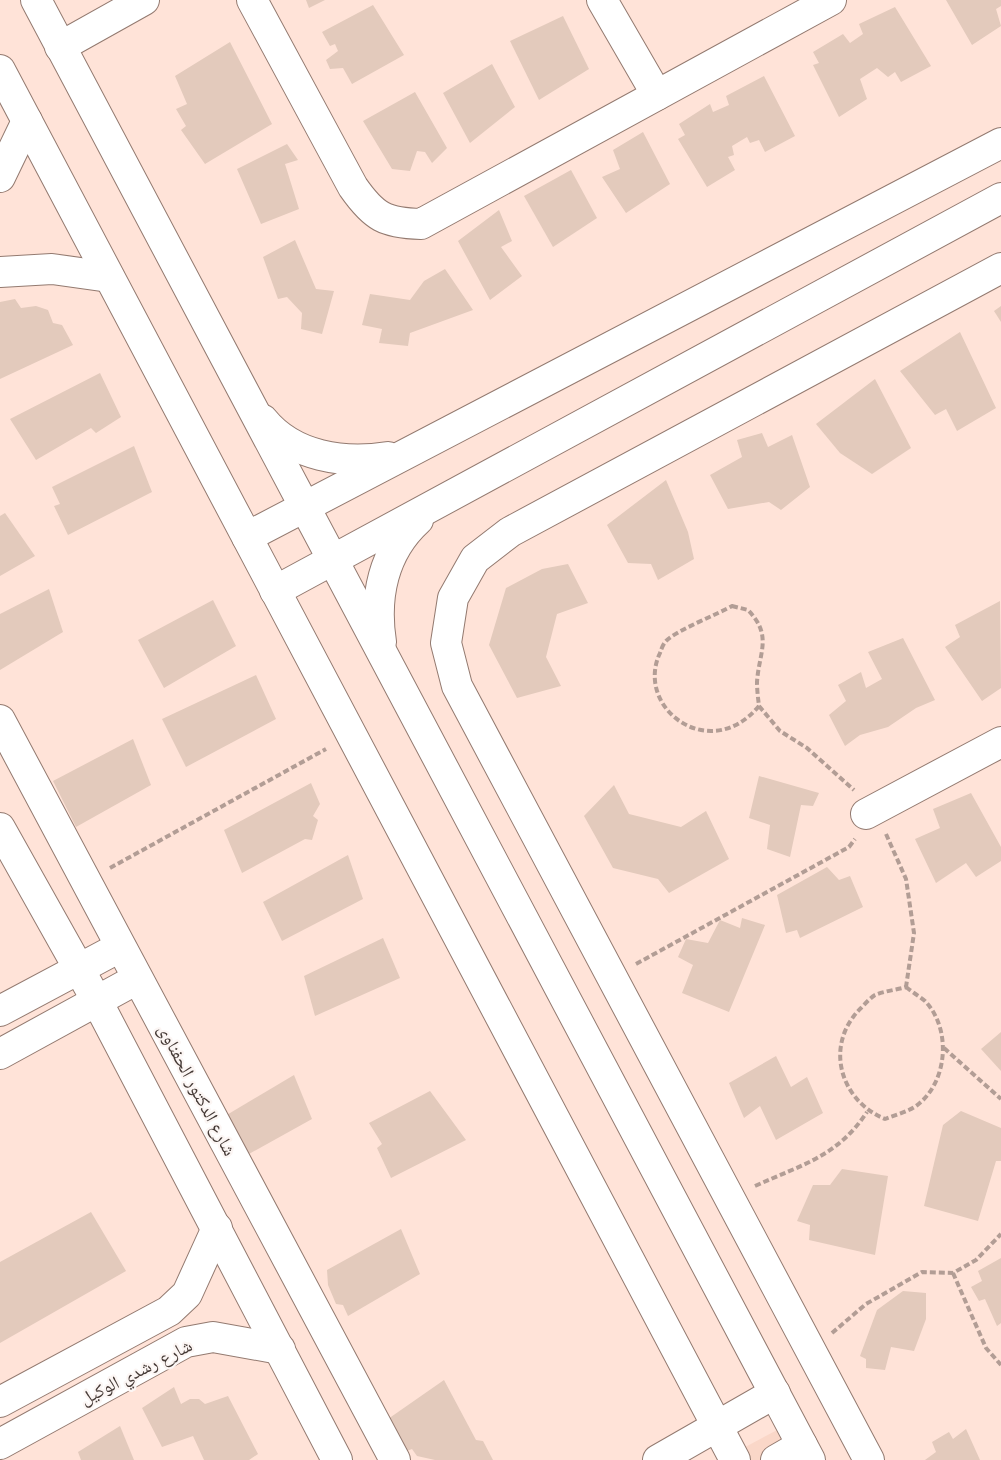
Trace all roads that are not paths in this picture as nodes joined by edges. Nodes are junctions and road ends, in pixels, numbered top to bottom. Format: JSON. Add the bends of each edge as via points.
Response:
{"nodes":[{"id":1,"x":36,"y":0,"type":"edge"},
{"id":2,"x":144,"y":0,"type":"edge"},
{"id":3,"x":252,"y":0,"type":"edge"},
{"id":4,"x":602,"y":0,"type":"edge"},
{"id":5,"x":831,"y":0,"type":"edge"},
{"id":6,"x":60,"y":47,"type":"junction"},
{"id":7,"x":0,"y":70,"type":"edge"},
{"id":8,"x":657,"y":95,"type":"junction"},
{"id":9,"x":27,"y":121,"type":"junction"},
{"id":10,"x":1001,"y":143,"type":"edge"},
{"id":11,"x":0,"y":177,"type":"edge"},
{"id":12,"x":1001,"y":198,"type":"edge"},
{"id":13,"x":1001,"y":268,"type":"edge"},
{"id":14,"x":0,"y":272,"type":"edge"},
{"id":15,"x":109,"y":277,"type":"junction"},
{"id":16,"x":248,"y":400,"type":"junction"},
{"id":17,"x":406,"y":454,"type":"junction"},
{"id":18,"x":435,"y":505,"type":"junction"},
{"id":19,"x":304,"y":506,"type":"junction"},
{"id":20,"x":247,"y":537,"type":"junction"},
{"id":21,"x":333,"y":560,"type":"junction"},
{"id":22,"x":275,"y":591,"type":"junction"},
{"id":23,"x":383,"y":654,"type":"junction"},
{"id":24,"x":0,"y":720,"type":"edge"},
{"id":25,"x":1001,"y":742,"type":"edge"},
{"id":26,"x":866,"y":814,"type":"road end"},
{"id":27,"x":0,"y":828,"type":"edge"},
{"id":28,"x":120,"y":947,"type":"junction"},
{"id":29,"x":80,"y":969,"type":"junction"},
{"id":30,"x":137,"y":979,"type":"junction"},
{"id":31,"x":97,"y":1001,"type":"junction"},
{"id":32,"x":0,"y":1011,"type":"edge"},
{"id":33,"x":0,"y":1054,"type":"edge"},
{"id":34,"x":217,"y":1228,"type":"junction"},
{"id":35,"x":280,"y":1349,"type":"junction"},
{"id":36,"x":775,"y":1393,"type":"junction"},
{"id":37,"x":0,"y":1402,"type":"edge"},
{"id":38,"x":718,"y":1427,"type":"junction"},
{"id":39,"x":0,"y":1444,"type":"edge"},
{"id":40,"x":806,"y":1453,"type":"edge"},
{"id":41,"x":337,"y":1460,"type":"edge"},
{"id":42,"x":395,"y":1460,"type":"edge"},
{"id":43,"x":658,"y":1460,"type":"edge"},
{"id":44,"x":735,"y":1460,"type":"edge"},
{"id":45,"x":776,"y":1460,"type":"edge"},
{"id":46,"x":869,"y":1460,"type":"edge"}],
"edges":[{"from":1,"to":6,"type":"street"},
{"from":2,"to":6,"type":"street"},
{"from":3,"to":8,"type":"street","via":[[354,187],[369,210],[393,223],[421,224]]},
{"from":4,"to":8,"type":"street"},
{"from":5,"to":8,"type":"street"},
{"from":6,"to":16,"type":"street"},
{"from":7,"to":9,"type":"street"},
{"from":9,"to":11,"type":"street"},
{"from":9,"to":15,"type":"street"},
{"from":10,"to":17,"type":"street"},
{"from":12,"to":18,"type":"street"},
{"from":13,"to":46,"type":"street","via":[[510,532],[475,559],[453,598],[446,643],[457,686]]},
{"from":14,"to":15,"type":"street","via":[[52,269]]},
{"from":15,"to":20,"type":"street"},
{"from":16,"to":17,"type":"street","via":[[276,435],[316,455],[361,462]]},
{"from":16,"to":19,"type":"street"},
{"from":17,"to":19,"type":"street"},
{"from":18,"to":21,"type":"street"},
{"from":18,"to":23,"type":"street","via":[[404,533],[384,571],[377,613]]},
{"from":19,"to":20,"type":"street"},
{"from":19,"to":21,"type":"street"},
{"from":20,"to":22,"type":"street"},
{"from":21,"to":22,"type":"street"},
{"from":21,"to":23,"type":"street"},
{"from":22,"to":38,"type":"street"},
{"from":23,"to":36,"type":"street"},
{"from":24,"to":28,"type":"street","name":"شارع الدكتور الحفناوى"},
{"from":25,"to":26,"type":"street"},
{"from":27,"to":29,"type":"street"},
{"from":28,"to":29,"type":"street"},
{"from":28,"to":30,"type":"street","name":"شارع الدكتور الحفناوى"},
{"from":29,"to":31,"type":"street"},
{"from":29,"to":32,"type":"street"},
{"from":30,"to":31,"type":"street"},
{"from":30,"to":42,"type":"street","name":"شارع الدكتور الحفناوى"},
{"from":31,"to":33,"type":"street"},
{"from":31,"to":34,"type":"street"},
{"from":34,"to":35,"type":"street"},
{"from":34,"to":37,"type":"street","name":"شارع رشدي الوكيل","via":[[187,1294],[169,1311]]},
{"from":35,"to":39,"type":"street","name":"شارع رشدي الوكيل","via":[[213,1337],[186,1342]]},
{"from":35,"to":41,"type":"street"},
{"from":36,"to":38,"type":"street"},
{"from":36,"to":40,"type":"street"},
{"from":38,"to":43,"type":"street"},
{"from":38,"to":44,"type":"street"},
{"from":40,"to":45,"type":"street"}]}
